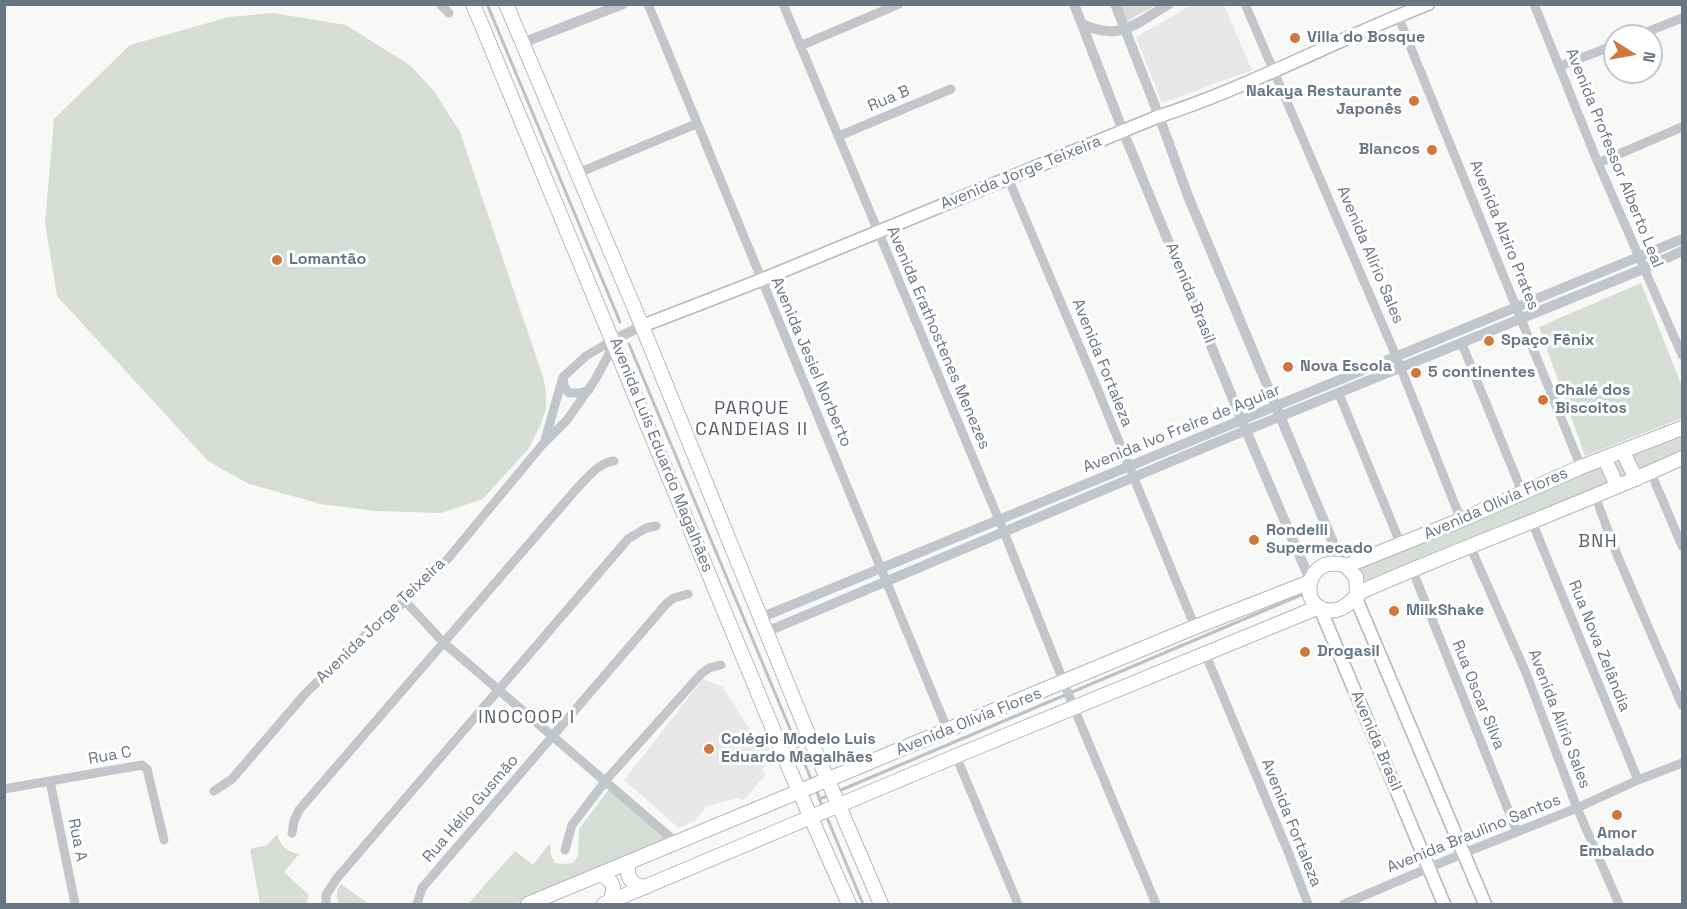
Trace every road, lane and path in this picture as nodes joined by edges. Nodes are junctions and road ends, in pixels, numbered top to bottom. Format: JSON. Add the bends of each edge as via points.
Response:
{"nodes":[{"id":1,"x":440,"y":4,"type":"edge"},
{"id":2,"x":473,"y":4,"type":"edge"},
{"id":3,"x":506,"y":4,"type":"edge"},
{"id":4,"x":623,"y":4,"type":"edge"},
{"id":5,"x":648,"y":4,"type":"edge"},
{"id":6,"x":783,"y":4,"type":"edge"},
{"id":7,"x":899,"y":4,"type":"edge"},
{"id":8,"x":1074,"y":4,"type":"edge"},
{"id":9,"x":1115,"y":4,"type":"edge"},
{"id":10,"x":1169,"y":4,"type":"edge"},
{"id":11,"x":1245,"y":4,"type":"edge"},
{"id":12,"x":1428,"y":4,"type":"edge"},
{"id":13,"x":1534,"y":4,"type":"edge"},
{"id":14,"x":448,"y":13,"type":"dead end"},
{"id":15,"x":1398,"y":16,"type":"junction"},
{"id":16,"x":1683,"y":18,"type":"edge"},
{"id":17,"x":1082,"y":24,"type":"junction"},
{"id":18,"x":1663,"y":26,"type":"edge"},
{"id":19,"x":1124,"y":30,"type":"junction"},
{"id":20,"x":522,"y":43,"type":"junction"},
{"id":21,"x":800,"y":46,"type":"junction"},
{"id":22,"x":1603,"y":50,"type":"edge"},
{"id":23,"x":1560,"y":66,"type":"junction"},
{"id":24,"x":1274,"y":70,"type":"junction"},
{"id":25,"x":951,"y":89,"type":"dead end"},
{"id":26,"x":1159,"y":116,"type":"junction"},
{"id":27,"x":696,"y":124,"type":"junction"},
{"id":28,"x":1683,"y":127,"type":"edge"},
{"id":29,"x":1123,"y":131,"type":"junction"},
{"id":30,"x":839,"y":136,"type":"junction"},
{"id":31,"x":1598,"y":163,"type":"junction"},
{"id":32,"x":578,"y":173,"type":"junction"},
{"id":33,"x":1008,"y":178,"type":"junction"},
{"id":34,"x":877,"y":231,"type":"junction"},
{"id":35,"x":1683,"y":239,"type":"edge"},
{"id":36,"x":1683,"y":250,"type":"edge"},
{"id":37,"x":1639,"y":256,"type":"junction"},
{"id":38,"x":1643,"y":269,"type":"junction"},
{"id":39,"x":761,"y":280,"type":"junction"},
{"id":40,"x":1517,"y":307,"type":"junction"},
{"id":41,"x":1522,"y":319,"type":"junction"},
{"id":42,"x":642,"y":326,"type":"junction"},
{"id":43,"x":610,"y":341,"type":"junction"},
{"id":44,"x":1462,"y":344,"type":"junction"},
{"id":45,"x":1683,"y":355,"type":"edge"},
{"id":46,"x":1396,"y":356,"type":"junction"},
{"id":47,"x":1401,"y":369,"type":"junction"},
{"id":48,"x":563,"y":377,"type":"junction"},
{"id":49,"x":589,"y":390,"type":"junction"},
{"id":50,"x":1339,"y":393,"type":"junction"},
{"id":51,"x":1280,"y":412,"type":"junction"},
{"id":52,"x":1242,"y":421,"type":"junction"},
{"id":53,"x":1683,"y":428,"type":"edge"},
{"id":54,"x":1247,"y":431,"type":"junction"},
{"id":55,"x":542,"y":445,"type":"junction"},
{"id":56,"x":1623,"y":452,"type":"junction"},
{"id":57,"x":1683,"y":458,"type":"edge"},
{"id":58,"x":1605,"y":459,"type":"junction"},
{"id":59,"x":614,"y":461,"type":"dead end"},
{"id":60,"x":1129,"y":467,"type":"junction"},
{"id":61,"x":1581,"y":467,"type":"junction"},
{"id":62,"x":1651,"y":473,"type":"junction"},
{"id":63,"x":1134,"y":479,"type":"junction"},
{"id":64,"x":1636,"y":479,"type":"junction"},
{"id":65,"x":1617,"y":486,"type":"junction"},
{"id":66,"x":1522,"y":492,"type":"junction"},
{"id":67,"x":1595,"y":496,"type":"junction"},
{"id":68,"x":998,"y":519,"type":"junction"},
{"id":69,"x":1461,"y":520,"type":"junction"},
{"id":70,"x":1532,"y":522,"type":"junction"},
{"id":71,"x":656,"y":526,"type":"dead end"},
{"id":72,"x":1004,"y":532,"type":"junction"},
{"id":73,"x":1401,"y":545,"type":"junction"},
{"id":74,"x":1470,"y":546,"type":"junction"},
{"id":75,"x":1683,"y":546,"type":"edge"},
{"id":76,"x":1344,"y":565,"type":"junction"},
{"id":77,"x":881,"y":567,"type":"junction"},
{"id":78,"x":1412,"y":569,"type":"junction"},
{"id":79,"x":1311,"y":580,"type":"junction"},
{"id":80,"x":887,"y":582,"type":"junction"},
{"id":81,"x":688,"y":594,"type":"dead end"},
{"id":82,"x":1356,"y":595,"type":"junction"},
{"id":83,"x":405,"y":601,"type":"junction"},
{"id":84,"x":1320,"y":608,"type":"junction"},
{"id":85,"x":760,"y":618,"type":"junction"},
{"id":86,"x":1195,"y":627,"type":"junction"},
{"id":87,"x":766,"y":632,"type":"junction"},
{"id":88,"x":444,"y":643,"type":"junction"},
{"id":89,"x":1205,"y":653,"type":"junction"},
{"id":90,"x":721,"y":665,"type":"dead end"},
{"id":91,"x":1064,"y":683,"type":"junction"},
{"id":92,"x":498,"y":690,"type":"junction"},
{"id":93,"x":1683,"y":705,"type":"edge"},
{"id":94,"x":1074,"y":708,"type":"junction"},
{"id":95,"x":948,"y":731,"type":"junction"},
{"id":96,"x":553,"y":736,"type":"junction"},
{"id":97,"x":956,"y":756,"type":"junction"},
{"id":98,"x":1683,"y":763,"type":"edge"},
{"id":99,"x":606,"y":780,"type":"junction"},
{"id":100,"x":1638,"y":780,"type":"junction"},
{"id":101,"x":50,"y":781,"type":"junction"},
{"id":102,"x":828,"y":781,"type":"junction"},
{"id":103,"x":4,"y":789,"type":"edge"},
{"id":104,"x":214,"y":791,"type":"dead end"},
{"id":105,"x":800,"y":793,"type":"junction"},
{"id":106,"x":839,"y":806,"type":"junction"},
{"id":107,"x":1577,"y":808,"type":"junction"},
{"id":108,"x":811,"y":817,"type":"junction"},
{"id":109,"x":292,"y":832,"type":"dead end"},
{"id":110,"x":1517,"y":832,"type":"junction"},
{"id":111,"x":164,"y":840,"type":"dead end"},
{"id":112,"x":677,"y":843,"type":"junction"},
{"id":113,"x":565,"y":850,"type":"dead end"},
{"id":114,"x":1464,"y":853,"type":"junction"},
{"id":115,"x":629,"y":863,"type":"junction"},
{"id":116,"x":1429,"y":868,"type":"junction"},
{"id":117,"x":602,"y":874,"type":"junction"},
{"id":118,"x":646,"y":887,"type":"junction"},
{"id":119,"x":607,"y":903,"type":"edge"},
{"id":120,"x":75,"y":904,"type":"edge"},
{"id":121,"x":326,"y":904,"type":"edge"},
{"id":122,"x":417,"y":904,"type":"edge"},
{"id":123,"x":528,"y":904,"type":"edge"},
{"id":124,"x":849,"y":904,"type":"edge"},
{"id":125,"x":881,"y":904,"type":"edge"},
{"id":126,"x":1018,"y":904,"type":"edge"},
{"id":127,"x":1156,"y":904,"type":"edge"},
{"id":128,"x":1308,"y":904,"type":"edge"},
{"id":129,"x":1344,"y":904,"type":"edge"},
{"id":130,"x":1444,"y":904,"type":"edge"},
{"id":131,"x":1485,"y":904,"type":"edge"},
{"id":132,"x":1619,"y":904,"type":"edge"}],
"edges":[{"from":1,"to":14,"type":"street"},
{"from":2,"to":43,"type":"main road","name":"Avenida Luís Eduardo Magalhães"},
{"from":3,"to":20,"type":"main road","name":"Avenida Luís Eduardo Magalhães"},
{"from":4,"to":20,"type":"street"},
{"from":5,"to":27,"type":"street","name":"Avenida Jesiel Norberto"},
{"from":6,"to":21,"type":"street","name":"Avenida Erathostenes Menezes"},
{"from":7,"to":21,"type":"street"},
{"from":8,"to":17,"type":"street","name":"Avenida Brasil"},
{"from":9,"to":19,"type":"street"},
{"from":10,"to":19,"type":"street"},
{"from":11,"to":24,"type":"street","name":"Avenida Alírio Sales"},
{"from":12,"to":15,"type":"main road","name":"Avenida Jorge Teixeira"},
{"from":13,"to":23,"type":"street","name":"Avenida Professor Alberto Leal"},
{"from":15,"to":24,"type":"main road","name":"Avenida Jorge Teixeira"},
{"from":15,"to":40,"type":"street","name":"Avenida Alziro Prates"},
{"from":16,"to":18,"type":"street"},
{"from":17,"to":19,"type":"street","via":[[1100,32]]},
{"from":17,"to":29,"type":"street","name":"Avenida Brasil"},
{"from":19,"to":26,"type":"street"},
{"from":20,"to":32,"type":"main road","name":"Avenida Luís Eduardo Magalhães"},
{"from":21,"to":30,"type":"street","name":"Avenida Erathostenes Menezes"},
{"from":22,"to":23,"type":"street"},
{"from":23,"to":31,"type":"street","name":"Avenida Professor Alberto Leal"},
{"from":24,"to":26,"type":"main road","name":"Avenida Jorge Teixeira"},
{"from":24,"to":46,"type":"street","name":"Avenida Alírio Sales"},
{"from":25,"to":30,"type":"street","name":"Rua B"},
{"from":26,"to":29,"type":"main road","name":"Avenida Jorge Teixeira"},
{"from":26,"to":51,"type":"street","via":[[1188,196]]},
{"from":27,"to":32,"type":"street"},
{"from":27,"to":39,"type":"street","name":"Avenida Jesiel Norberto"},
{"from":28,"to":31,"type":"street"},
{"from":29,"to":33,"type":"main road","name":"Avenida Jorge Teixeira"},
{"from":29,"to":52,"type":"street","name":"Avenida Brasil"},
{"from":30,"to":34,"type":"street","name":"Avenida Erathostenes Menezes"},
{"from":31,"to":37,"type":"street","name":"Avenida Professor Alberto Leal"},
{"from":32,"to":42,"type":"main road","name":"Avenida Luís Eduardo Magalhães"},
{"from":33,"to":34,"type":"main road","name":"Avenida Jorge Teixeira"},
{"from":33,"to":60,"type":"street","name":"Avenida Fortaleza"},
{"from":34,"to":39,"type":"main road","name":"Avenida Jorge Teixeira"},
{"from":34,"to":68,"type":"street","name":"Avenida Erathostenes Menezes"},
{"from":35,"to":37,"type":"street","name":"Avenida Ivo Freire de Aguiar"},
{"from":36,"to":38,"type":"street","name":"Avenida Ivo Freire de Aguiar"},
{"from":37,"to":38,"type":"street","name":"Avenida Professor Alberto Leal"},
{"from":37,"to":40,"type":"street","name":"Avenida Ivo Freire de Aguiar"},
{"from":38,"to":41,"type":"street","name":"Avenida Ivo Freire de Aguiar"},
{"from":38,"to":45,"type":"street","name":"Avenida Professor Alberto Leal"},
{"from":39,"to":42,"type":"main road","name":"Avenida Jorge Teixeira"},
{"from":39,"to":77,"type":"street","name":"Avenida Jesiel Norberto"},
{"from":40,"to":41,"type":"street","name":"Avenida Alziro Prates"},
{"from":40,"to":46,"type":"street","name":"Avenida Ivo Freire de Aguiar"},
{"from":41,"to":44,"type":"street","name":"Avenida Ivo Freire de Aguiar"},
{"from":41,"to":61,"type":"street","name":"Avenida Alziro Prates"},
{"from":42,"to":43,"type":"street","name":"Avenida Jorge Teixeira"},
{"from":42,"to":85,"type":"main road","name":"Avenida Luís Eduardo Magalhães"},
{"from":43,"to":48,"type":"street","name":"Avenida Jorge Teixeira"},
{"from":43,"to":49,"type":"street","name":"Avenida Jorge Teixeira","via":[[608,356]]},
{"from":43,"to":105,"type":"main road","name":"Avenida Luís Eduardo Magalhães"},
{"from":44,"to":47,"type":"street","name":"Avenida Ivo Freire de Aguiar"},
{"from":44,"to":66,"type":"street"},
{"from":46,"to":47,"type":"street","name":"Avenida Alírio Sales"},
{"from":46,"to":51,"type":"street","name":"Avenida Ivo Freire de Aguiar"},
{"from":47,"to":50,"type":"street","name":"Avenida Ivo Freire de Aguiar"},
{"from":47,"to":69,"type":"street","name":"Avenida Alírio Sales"},
{"from":48,"to":49,"type":"street","via":[[570,393]]},
{"from":48,"to":55,"type":"street","name":"Avenida Jorge Teixeira"},
{"from":49,"to":55,"type":"street","name":"Avenida Jorge Teixeira"},
{"from":50,"to":51,"type":"street","name":"Avenida Ivo Freire de Aguiar"},
{"from":50,"to":73,"type":"street"},
{"from":51,"to":52,"type":"street","name":"Avenida Ivo Freire de Aguiar"},
{"from":51,"to":54,"type":"street","name":"Avenida Ivo Freire de Aguiar"},
{"from":51,"to":76,"type":"street"},
{"from":52,"to":54,"type":"street","name":"Avenida Brasil"},
{"from":52,"to":60,"type":"street","name":"Avenida Ivo Freire de Aguiar"},
{"from":53,"to":56,"type":"main road","name":"Avenida Olívia Flores"},
{"from":54,"to":63,"type":"street","name":"Avenida Ivo Freire de Aguiar"},
{"from":54,"to":79,"type":"street","name":"Avenida Brasil"},
{"from":55,"to":83,"type":"street","name":"Avenida Jorge Teixeira","via":[[446,561]]},
{"from":56,"to":58,"type":"main road","name":"Avenida Olívia Flores"},
{"from":56,"to":64,"type":"main road"},
{"from":57,"to":62,"type":"main road","name":"Avenida Olívia Flores"},
{"from":58,"to":61,"type":"main road","name":"Avenida Olívia Flores"},
{"from":58,"to":65,"type":"main road"},
{"from":59,"to":88,"type":"street","via":[[596,468],[579,486]]},
{"from":60,"to":63,"type":"street","name":"Avenida Fortaleza"},
{"from":60,"to":68,"type":"street","name":"Avenida Ivo Freire de Aguiar"},
{"from":61,"to":66,"type":"main road","name":"Avenida Olívia Flores"},
{"from":62,"to":64,"type":"main road","name":"Avenida Olívia Flores"},
{"from":62,"to":75,"type":"street"},
{"from":63,"to":72,"type":"street","name":"Avenida Ivo Freire de Aguiar"},
{"from":63,"to":86,"type":"street","name":"Avenida Fortaleza"},
{"from":64,"to":65,"type":"main road","name":"Avenida Olívia Flores"},
{"from":65,"to":67,"type":"main road","name":"Avenida Olívia Flores"},
{"from":66,"to":69,"type":"main road","name":"Avenida Olívia Flores"},
{"from":67,"to":70,"type":"main road","name":"Avenida Olívia Flores"},
{"from":67,"to":93,"type":"street","via":[[1617,557]]},
{"from":68,"to":72,"type":"street","name":"Avenida Erathostenes Menezes"},
{"from":68,"to":77,"type":"street","name":"Avenida Ivo Freire de Aguiar"},
{"from":69,"to":73,"type":"main road","name":"Avenida Olívia Flores"},
{"from":70,"to":74,"type":"main road","name":"Avenida Olívia Flores"},
{"from":70,"to":100,"type":"street","name":"Rua Nova Zelândia"},
{"from":71,"to":92,"type":"street","via":[[628,539]]},
{"from":72,"to":80,"type":"street","name":"Avenida Ivo Freire de Aguiar"},
{"from":72,"to":91,"type":"street","name":"Avenida Erathostenes Menezes"},
{"from":73,"to":76,"type":"main road","name":"Avenida Olívia Flores"},
{"from":74,"to":78,"type":"main road","name":"Avenida Olívia Flores"},
{"from":74,"to":107,"type":"street","name":"Avenida Alírio Sales","via":[[1526,673]]},
{"from":76,"to":79,"type":"main road","name":"Avenida Olívia Flores","via":[[1320,567]]},
{"from":76,"to":82,"type":"main road","via":[[1356,577]]},
{"from":77,"to":80,"type":"street","name":"Avenida Jesiel Norberto"},
{"from":77,"to":85,"type":"street","name":"Avenida Ivo Freire de Aguiar"},
{"from":78,"to":82,"type":"main road","name":"Avenida Olívia Flores"},
{"from":78,"to":110,"type":"street","name":"Rua Oscar Silva"},
{"from":79,"to":84,"type":"main road","name":"Avenida Brasil","via":[[1308,589]]},
{"from":79,"to":86,"type":"main road","name":"Avenida Olívia Flores"},
{"from":80,"to":87,"type":"street","name":"Avenida Ivo Freire de Aguiar"},
{"from":80,"to":95,"type":"street","name":"Avenida Jesiel Norberto"},
{"from":81,"to":96,"type":"street","name":"Rua Hélio Gusmão","via":[[667,603]]},
{"from":82,"to":84,"type":"main road","name":"Avenida Olívia Flores","via":[[1350,604],[1336,610]]},
{"from":82,"to":114,"type":"main road"},
{"from":83,"to":88,"type":"street"},
{"from":83,"to":104,"type":"street","name":"Avenida Jorge Teixeira","via":[[304,694],[231,779]]},
{"from":84,"to":89,"type":"main road","name":"Avenida Olívia Flores"},
{"from":84,"to":116,"type":"main road","name":"Avenida Brasil"},
{"from":85,"to":87,"type":"main road","name":"Avenida Luís Eduardo Magalhães"},
{"from":86,"to":91,"type":"main road","name":"Avenida Olívia Flores"},
{"from":87,"to":102,"type":"main road","name":"Avenida Luís Eduardo Magalhães"},
{"from":88,"to":92,"type":"street"},
{"from":88,"to":109,"type":"street","via":[[299,810]]},
{"from":89,"to":94,"type":"main road","name":"Avenida Olívia Flores"},
{"from":89,"to":128,"type":"street","name":"Avenida Fortaleza"},
{"from":90,"to":99,"type":"street","via":[[701,674]]},
{"from":91,"to":94,"type":"street","name":"Avenida Erathostenes Menezes"},
{"from":91,"to":95,"type":"main road","name":"Avenida Olívia Flores"},
{"from":92,"to":96,"type":"street"},
{"from":92,"to":121,"type":"street","via":[[330,887]]},
{"from":94,"to":97,"type":"main road","name":"Avenida Olívia Flores"},
{"from":94,"to":127,"type":"street"},
{"from":95,"to":102,"type":"main road","name":"Avenida Olívia Flores"},
{"from":96,"to":99,"type":"street"},
{"from":96,"to":122,"type":"street","name":"Rua Hélio Gusmão","via":[[422,888]]},
{"from":97,"to":106,"type":"main road","name":"Avenida Olívia Flores"},
{"from":97,"to":126,"type":"street"},
{"from":98,"to":100,"type":"street","name":"Avenida Braulino Santos"},
{"from":99,"to":112,"type":"street"},
{"from":99,"to":113,"type":"street","via":[[572,825]]},
{"from":100,"to":107,"type":"street","name":"Avenida Braulino Santos"},
{"from":101,"to":103,"type":"street","name":"Rua C"},
{"from":101,"to":111,"type":"street","name":"Rua C","via":[[142,765],[147,769]]},
{"from":101,"to":120,"type":"street","name":"Rua A"},
{"from":102,"to":105,"type":"main road","name":"Avenida Olívia Flores"},
{"from":102,"to":106,"type":"main road","name":"Avenida Luís Eduardo Magalhães"},
{"from":105,"to":108,"type":"main road","name":"Avenida Luís Eduardo Magalhães"},
{"from":105,"to":112,"type":"main road","name":"Avenida Olívia Flores"},
{"from":106,"to":108,"type":"main road","name":"Avenida Olívia Flores"},
{"from":106,"to":125,"type":"main road","name":"Avenida Luís Eduardo Magalhães"},
{"from":107,"to":110,"type":"street","name":"Avenida Braulino Santos"},
{"from":107,"to":132,"type":"street","name":"Avenida Alírio Sales"},
{"from":108,"to":118,"type":"main road","name":"Avenida Olívia Flores"},
{"from":108,"to":124,"type":"main road","name":"Avenida Luís Eduardo Magalhães"},
{"from":110,"to":114,"type":"street","name":"Avenida Braulino Santos"},
{"from":112,"to":115,"type":"main road","name":"Avenida Olívia Flores"},
{"from":114,"to":116,"type":"street","name":"Avenida Braulino Santos"},
{"from":114,"to":131,"type":"main road"},
{"from":115,"to":117,"type":"main road","name":"Avenida Olívia Flores"},
{"from":115,"to":118,"type":"main road","via":[[631,881]]},
{"from":116,"to":129,"type":"street","name":"Avenida Braulino Santos"},
{"from":116,"to":130,"type":"main road","name":"Avenida Brasil"},
{"from":117,"to":119,"type":"main road","via":[[614,887]]},
{"from":117,"to":123,"type":"main road","name":"Avenida Olívia Flores"},
{"from":118,"to":119,"type":"main road","name":"Avenida Olívia Flores"}]}
